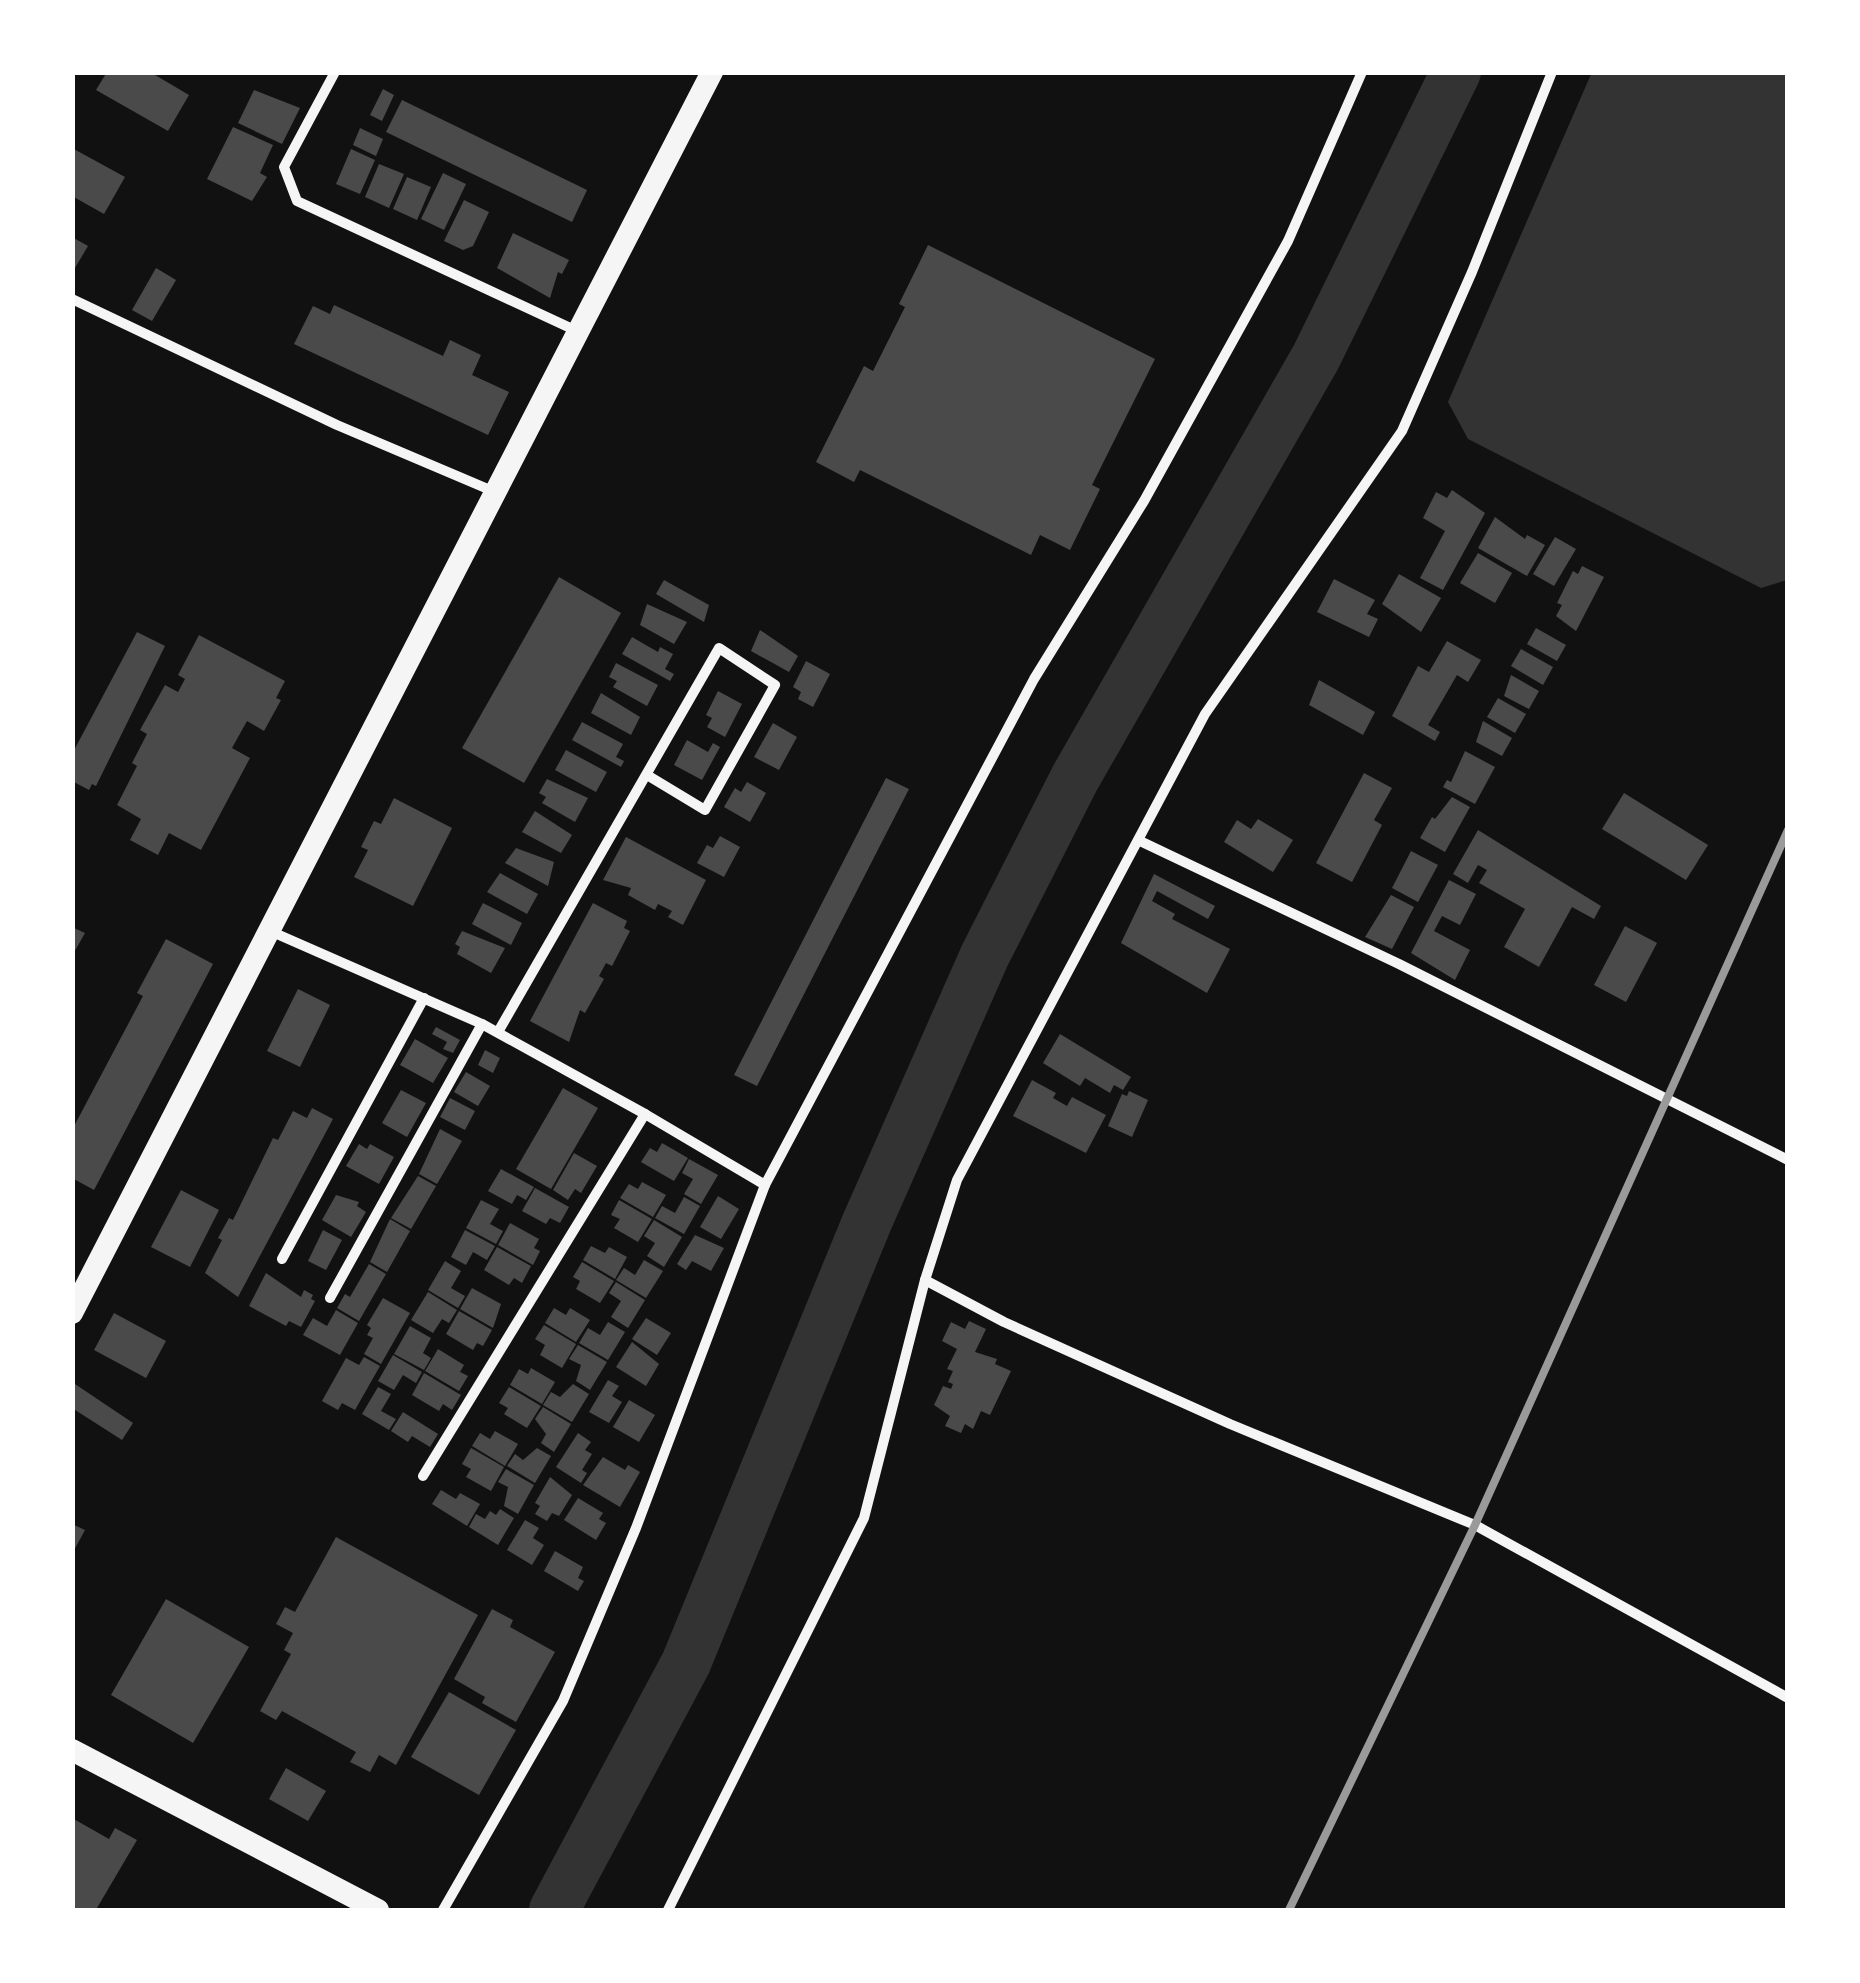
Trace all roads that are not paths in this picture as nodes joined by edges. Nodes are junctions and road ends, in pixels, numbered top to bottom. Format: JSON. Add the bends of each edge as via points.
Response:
{"nodes":[{"id":1,"x":334,"y":72,"type":"edge"},
{"id":2,"x":712,"y":72,"type":"edge"},
{"id":3,"x":1362,"y":72,"type":"edge"},
{"id":4,"x":1552,"y":72,"type":"edge"},
{"id":5,"x":72,"y":299,"type":"edge"},
{"id":6,"x":578,"y":332,"type":"junction"},
{"id":7,"x":494,"y":492,"type":"junction"},
{"id":8,"x":646,"y":774,"type":"junction"},
{"id":9,"x":1140,"y":840,"type":"junction"},
{"id":10,"x":270,"y":931,"type":"junction"},
{"id":11,"x":424,"y":998,"type":"junction"},
{"id":12,"x":482,"y":1024,"type":"junction"},
{"id":13,"x":498,"y":1032,"type":"junction"},
{"id":14,"x":645,"y":1114,"type":"junction"},
{"id":15,"x":1788,"y":1160,"type":"edge"},
{"id":16,"x":766,"y":1184,"type":"junction"},
{"id":17,"x":282,"y":1259,"type":"dead end"},
{"id":18,"x":925,"y":1280,"type":"junction"},
{"id":19,"x":330,"y":1298,"type":"dead end"},
{"id":20,"x":72,"y":1314,"type":"edge"},
{"id":21,"x":424,"y":1476,"type":"dead end"},
{"id":22,"x":1788,"y":1698,"type":"edge"},
{"id":23,"x":72,"y":1750,"type":"edge"},
{"id":24,"x":368,"y":1908,"type":"edge"},
{"id":25,"x":443,"y":1910,"type":"edge"},
{"id":26,"x":668,"y":1910,"type":"edge"}],
"edges":[{"from":1,"to":6,"type":"street","via":[[284,167],[297,201]]},
{"from":2,"to":6,"type":"main road"},
{"from":3,"to":16,"type":"street","via":[[1288,241],[1144,500],[1034,680]]},
{"from":4,"to":9,"type":"street","via":[[1402,431],[1205,714]]},
{"from":5,"to":7,"type":"street"},
{"from":6,"to":7,"type":"main road"},
{"from":7,"to":10,"type":"main road"},
{"from":8,"to":8,"type":"street","via":[[719,648],[775,685],[705,810]]},
{"from":8,"to":13,"type":"street"},
{"from":9,"to":15,"type":"street"},
{"from":9,"to":18,"type":"street","via":[[957,1180]]},
{"from":10,"to":11,"type":"street"},
{"from":10,"to":20,"type":"main road"},
{"from":11,"to":12,"type":"street"},
{"from":11,"to":17,"type":"street"},
{"from":12,"to":13,"type":"street"},
{"from":12,"to":19,"type":"street"},
{"from":13,"to":14,"type":"street"},
{"from":14,"to":16,"type":"street"},
{"from":14,"to":21,"type":"street"},
{"from":16,"to":25,"type":"street","via":[[563,1700]]},
{"from":18,"to":22,"type":"street","via":[[1230,1424],[1476,1525]]},
{"from":18,"to":26,"type":"street","via":[[864,1518]]},
{"from":23,"to":24,"type":"main road"}]}
